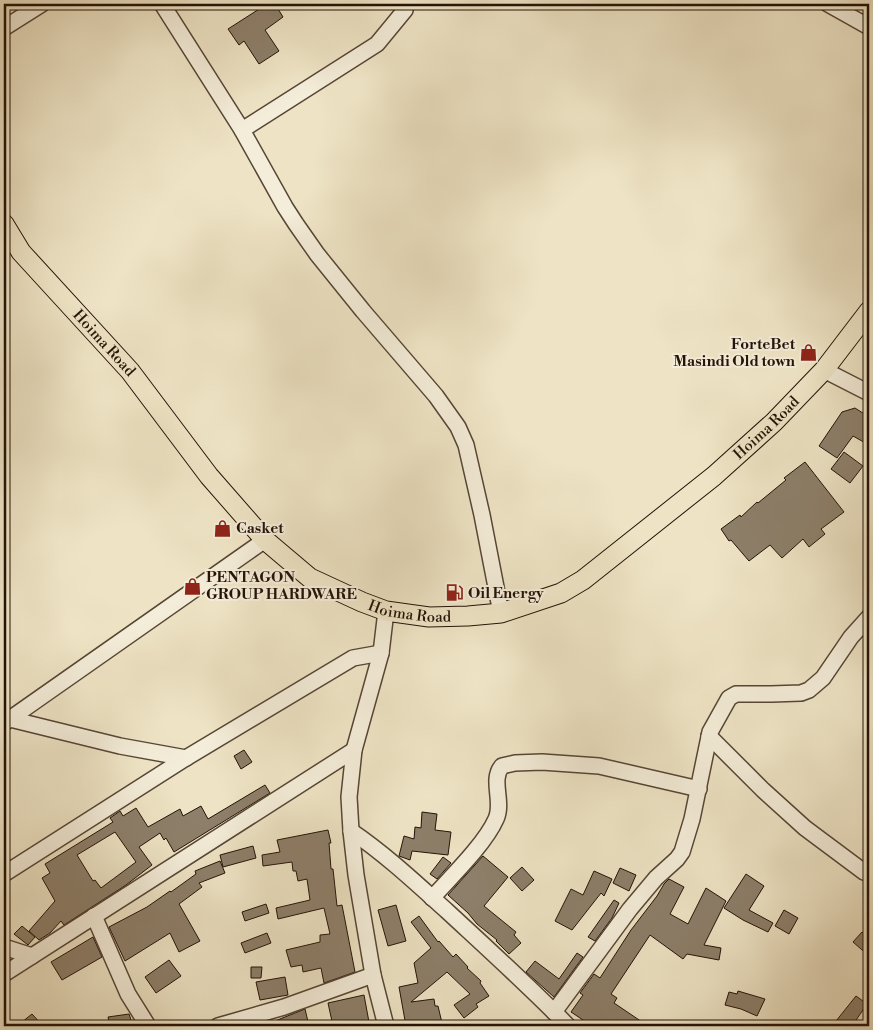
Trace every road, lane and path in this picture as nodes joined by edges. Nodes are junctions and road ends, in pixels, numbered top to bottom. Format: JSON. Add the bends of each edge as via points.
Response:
{"nodes":[{"id":1,"x":42,"y":4,"type":"edge"},
{"id":2,"x":162,"y":4,"type":"edge"},
{"id":3,"x":406,"y":4,"type":"edge"},
{"id":4,"x":828,"y":4,"type":"edge"},
{"id":5,"x":869,"y":27,"type":"edge"},
{"id":6,"x":4,"y":28,"type":"edge"},
{"id":7,"x":242,"y":130,"type":"junction"},
{"id":8,"x":4,"y":224,"type":"edge"},
{"id":9,"x":869,"y":311,"type":"edge"},
{"id":10,"x":824,"y":370,"type":"junction"},
{"id":11,"x":869,"y":392,"type":"edge"},
{"id":12,"x":265,"y":540,"type":"junction"},
{"id":13,"x":386,"y":611,"type":"junction"},
{"id":14,"x":501,"y":613,"type":"junction"},
{"id":15,"x":869,"y":617,"type":"edge"},
{"id":16,"x":381,"y":653,"type":"junction"},
{"id":17,"x":7,"y":721,"type":"edge"},
{"id":18,"x":709,"y":736,"type":"junction"},
{"id":19,"x":354,"y":750,"type":"junction"},
{"id":20,"x":186,"y":758,"type":"junction"},
{"id":21,"x":699,"y":789,"type":"junction"},
{"id":22,"x":351,"y":831,"type":"junction"},
{"id":23,"x":4,"y":874,"type":"edge"},
{"id":24,"x":869,"y":874,"type":"edge"},
{"id":25,"x":432,"y":898,"type":"junction"},
{"id":26,"x":94,"y":916,"type":"junction"},
{"id":27,"x":4,"y":947,"type":"edge"},
{"id":28,"x":32,"y":956,"type":"junction"},
{"id":29,"x":4,"y":974,"type":"edge"},
{"id":30,"x":373,"y":975,"type":"junction"},
{"id":31,"x":554,"y":1012,"type":"junction"},
{"id":32,"x":148,"y":1026,"type":"edge"},
{"id":33,"x":218,"y":1026,"type":"edge"},
{"id":34,"x":386,"y":1026,"type":"edge"},
{"id":35,"x":568,"y":1026,"type":"edge"}],
"edges":[{"from":1,"to":6,"type":"street"},
{"from":2,"to":7,"type":"street"},
{"from":3,"to":7,"type":"street","via":[[405,10],[377,44]]},
{"from":4,"to":5,"type":"street"},
{"from":7,"to":14,"type":"street","via":[[285,206],[317,254],[436,396],[458,427],[466,445]]},
{"from":8,"to":12,"type":"main road","name":"Hoima Road","via":[[21,252],[130,371],[209,476]]},
{"from":9,"to":10,"type":"main road","name":"Hoima Road"},
{"from":10,"to":11,"type":"street"},
{"from":10,"to":14,"type":"main road","name":"Hoima Road","via":[[774,422],[714,476],[602,567],[561,593]]},
{"from":12,"to":13,"type":"main road","name":"Hoima Road","via":[[310,578]]},
{"from":12,"to":17,"type":"street"},
{"from":13,"to":14,"type":"main road","name":"Hoima Road","via":[[429,617]]},
{"from":13,"to":16,"type":"street"},
{"from":15,"to":18,"type":"street","via":[[809,690],[732,695]]},
{"from":16,"to":19,"type":"street"},
{"from":16,"to":20,"type":"street","via":[[353,658]]},
{"from":17,"to":20,"type":"street"},
{"from":18,"to":21,"type":"street"},
{"from":18,"to":24,"type":"street","via":[[805,828]]},
{"from":19,"to":22,"type":"street","via":[[349,798]]},
{"from":19,"to":26,"type":"street"},
{"from":20,"to":23,"type":"street"},
{"from":21,"to":25,"type":"street","via":[[599,766],[542,762],[502,766],[497,773],[497,818],[486,836]]},
{"from":21,"to":31,"type":"street","via":[[682,852],[630,909]]},
{"from":22,"to":25,"type":"street","via":[[375,847]]},
{"from":22,"to":30,"type":"street"},
{"from":25,"to":31,"type":"street"},
{"from":26,"to":28,"type":"street"},
{"from":26,"to":32,"type":"street","via":[[128,994]]},
{"from":27,"to":28,"type":"street"},
{"from":28,"to":29,"type":"street"},
{"from":30,"to":33,"type":"street","via":[[284,1007]]},
{"from":30,"to":34,"type":"street"},
{"from":31,"to":35,"type":"street"}]}
